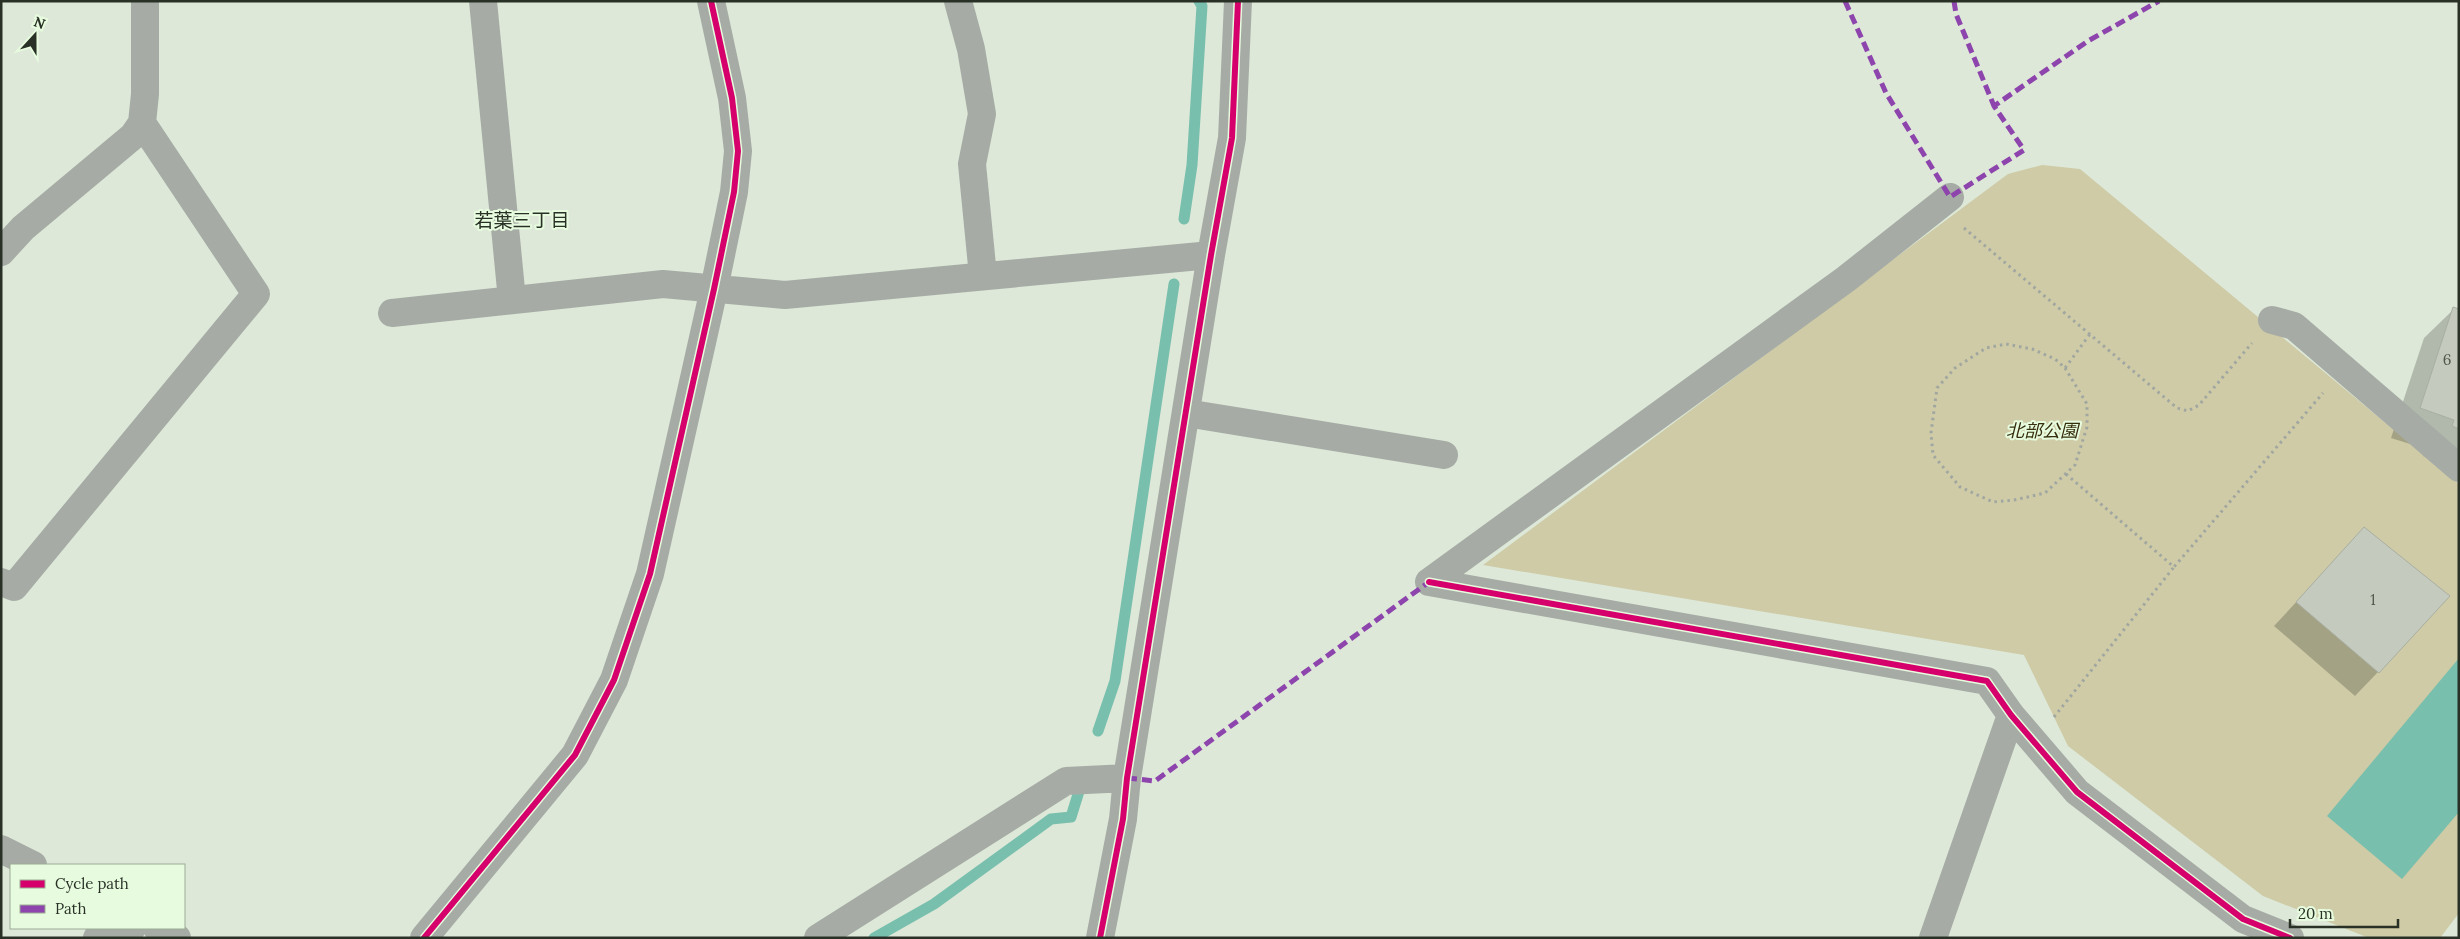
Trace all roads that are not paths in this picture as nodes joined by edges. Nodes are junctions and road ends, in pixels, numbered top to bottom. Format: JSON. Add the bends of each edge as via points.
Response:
{"nodes":[{"id":1,"x":146,"y":1,"type":"edge"},
{"id":2,"x":483,"y":1,"type":"edge"},
{"id":3,"x":711,"y":1,"type":"edge"},
{"id":4,"x":958,"y":1,"type":"edge"},
{"id":5,"x":1238,"y":1,"type":"edge"},
{"id":6,"x":142,"y":123,"type":"junction"},
{"id":7,"x":1946,"y":201,"type":"road end"},
{"id":8,"x":1,"y":252,"type":"edge"},
{"id":9,"x":1210,"y":255,"type":"junction"},
{"id":10,"x":983,"y":276,"type":"junction"},
{"id":11,"x":714,"y":288,"type":"junction"},
{"id":12,"x":512,"y":300,"type":"junction"},
{"id":13,"x":392,"y":313,"type":"dead end"},
{"id":14,"x":2272,"y":320,"type":"road end"},
{"id":15,"x":1186,"y":413,"type":"junction"},
{"id":16,"x":1444,"y":455,"type":"dead end"},
{"id":17,"x":2459,"y":468,"type":"edge"},
{"id":18,"x":1,"y":582,"type":"edge"},
{"id":19,"x":2011,"y":715,"type":"junction"},
{"id":20,"x":1127,"y":778,"type":"junction"},
{"id":21,"x":1,"y":850,"type":"edge"},
{"id":22,"x":31,"y":864,"type":"edge"},
{"id":23,"x":128,"y":929,"type":"edge"},
{"id":24,"x":159,"y":929,"type":"edge"},
{"id":25,"x":97,"y":938,"type":"edge"},
{"id":26,"x":177,"y":938,"type":"edge"},
{"id":27,"x":424,"y":938,"type":"edge"},
{"id":28,"x":818,"y":938,"type":"edge"},
{"id":29,"x":1100,"y":938,"type":"edge"},
{"id":30,"x":1933,"y":938,"type":"edge"},
{"id":31,"x":2290,"y":938,"type":"edge"}],
"edges":[{"from":1,"to":6,"type":"street","via":[[146,94]]},
{"from":2,"to":12,"type":"street"},
{"from":3,"to":11,"type":"street","via":[[732,98],[738,151],[734,192]]},
{"from":4,"to":10,"type":"street","via":[[971,49],[982,114],[972,164]]},
{"from":5,"to":9,"type":"street","via":[[1232,138]]},
{"from":6,"to":8,"type":"street","via":[[133,136],[22,228]]},
{"from":6,"to":18,"type":"street","via":[[256,294],[14,587]]},
{"from":7,"to":19,"type":"street","via":[[1846,280],[1429,582],[1987,681]]},
{"from":9,"to":10,"type":"street"},
{"from":9,"to":15,"type":"street"},
{"from":10,"to":11,"type":"street","via":[[785,295]]},
{"from":11,"to":12,"type":"street","via":[[663,284]]},
{"from":11,"to":27,"type":"street","via":[[650,574],[614,680],[575,755]]},
{"from":12,"to":13,"type":"street"},
{"from":14,"to":17,"type":"street","via":[[2294,326]]},
{"from":15,"to":16,"type":"street"},
{"from":15,"to":20,"type":"street"},
{"from":19,"to":30,"type":"street"},
{"from":19,"to":31,"type":"street","via":[[2077,792],[2243,919]]},
{"from":20,"to":28,"type":"street","via":[[1066,781]]},
{"from":20,"to":29,"type":"street"},
{"from":21,"to":22,"type":"street"},
{"from":23,"to":25,"type":"street"},
{"from":24,"to":26,"type":"street"}]}
